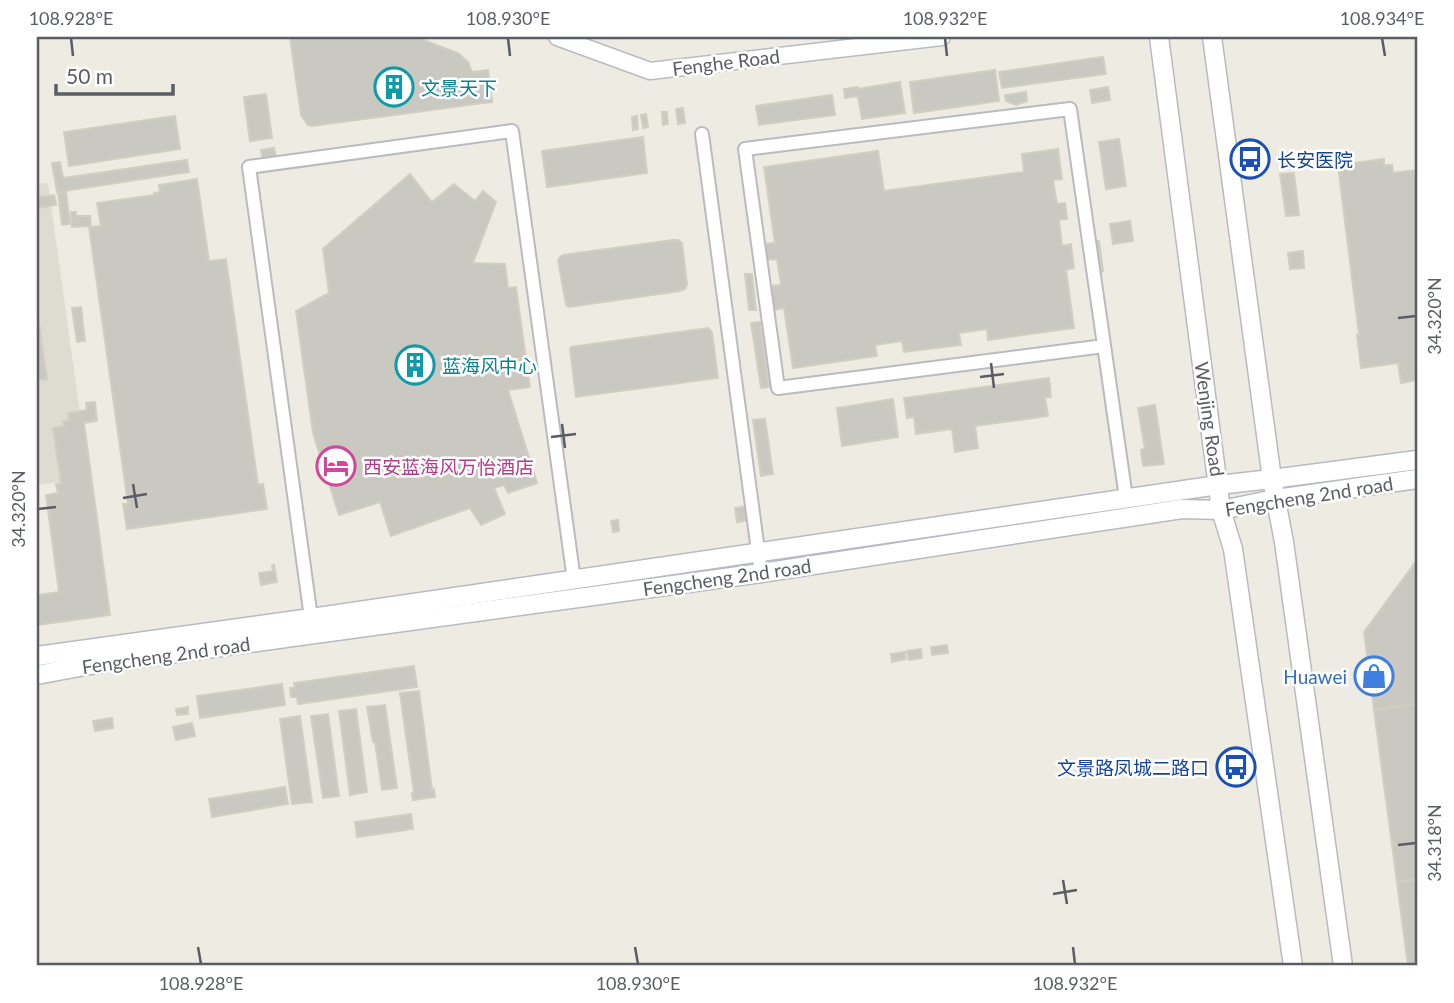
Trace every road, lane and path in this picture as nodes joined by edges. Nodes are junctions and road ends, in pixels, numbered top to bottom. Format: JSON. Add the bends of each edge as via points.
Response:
{"nodes":[{"id":1,"x":558,"y":37,"type":"edge"},
{"id":2,"x":942,"y":37,"type":"edge"},
{"id":3,"x":1158,"y":37,"type":"edge"},
{"id":4,"x":1212,"y":37,"type":"edge"},
{"id":5,"x":702,"y":134,"type":"dead end"},
{"id":6,"x":1104,"y":346,"type":"junction"},
{"id":7,"x":1417,"y":460,"type":"edge"},
{"id":8,"x":1272,"y":479,"type":"junction"},
{"id":9,"x":1417,"y":479,"type":"edge"},
{"id":10,"x":1218,"y":485,"type":"junction"},
{"id":11,"x":1126,"y":498,"type":"junction"},
{"id":12,"x":1276,"y":499,"type":"junction"},
{"id":13,"x":1222,"y":510,"type":"junction"},
{"id":14,"x":758,"y":553,"type":"junction"},
{"id":15,"x":761,"y":573,"type":"junction"},
{"id":16,"x":574,"y":580,"type":"junction"},
{"id":17,"x":311,"y":618,"type":"junction"},
{"id":18,"x":37,"y":656,"type":"edge"},
{"id":19,"x":37,"y":675,"type":"edge"},
{"id":20,"x":1293,"y":966,"type":"edge"},
{"id":21,"x":1343,"y":966,"type":"edge"}],
"edges":[{"from":1,"to":2,"type":"street","name":"Fenghe Road","via":[[650,71]]},
{"from":3,"to":10,"type":"main road","name":"Wenjing Road"},
{"from":4,"to":8,"type":"main road"},
{"from":5,"to":14,"type":"street"},
{"from":6,"to":6,"type":"street","via":[[1070,109],[745,149],[778,388]]},
{"from":6,"to":11,"type":"street"},
{"from":7,"to":8,"type":"main road","name":"Fengcheng 2nd road"},
{"from":8,"to":10,"type":"main road","name":"Fengcheng 2nd road"},
{"from":8,"to":12,"type":"main road"},
{"from":9,"to":12,"type":"main road","name":"Fengcheng 2nd road"},
{"from":10,"to":11,"type":"main road","name":"Fengcheng 2nd road"},
{"from":10,"to":13,"type":"main road","name":"Wenjing Road"},
{"from":11,"to":14,"type":"main road","name":"Fengcheng 2nd road"},
{"from":12,"to":13,"type":"main road","name":"Fengcheng 2nd road"},
{"from":12,"to":21,"type":"main road"},
{"from":13,"to":15,"type":"main road","name":"Fengcheng 2nd road","via":[[1182,509]]},
{"from":13,"to":20,"type":"main road","name":"Wenjing Road","via":[[1233,549]]},
{"from":14,"to":15,"type":"street"},
{"from":14,"to":16,"type":"main road","name":"Fengcheng 2nd road"},
{"from":15,"to":19,"type":"main road","name":"Fengcheng 2nd road"},
{"from":16,"to":17,"type":"main road","name":"Fengcheng 2nd road"},
{"from":16,"to":17,"type":"street","via":[[512,131],[249,167]]},
{"from":17,"to":18,"type":"main road","name":"Fengcheng 2nd road"}]}
